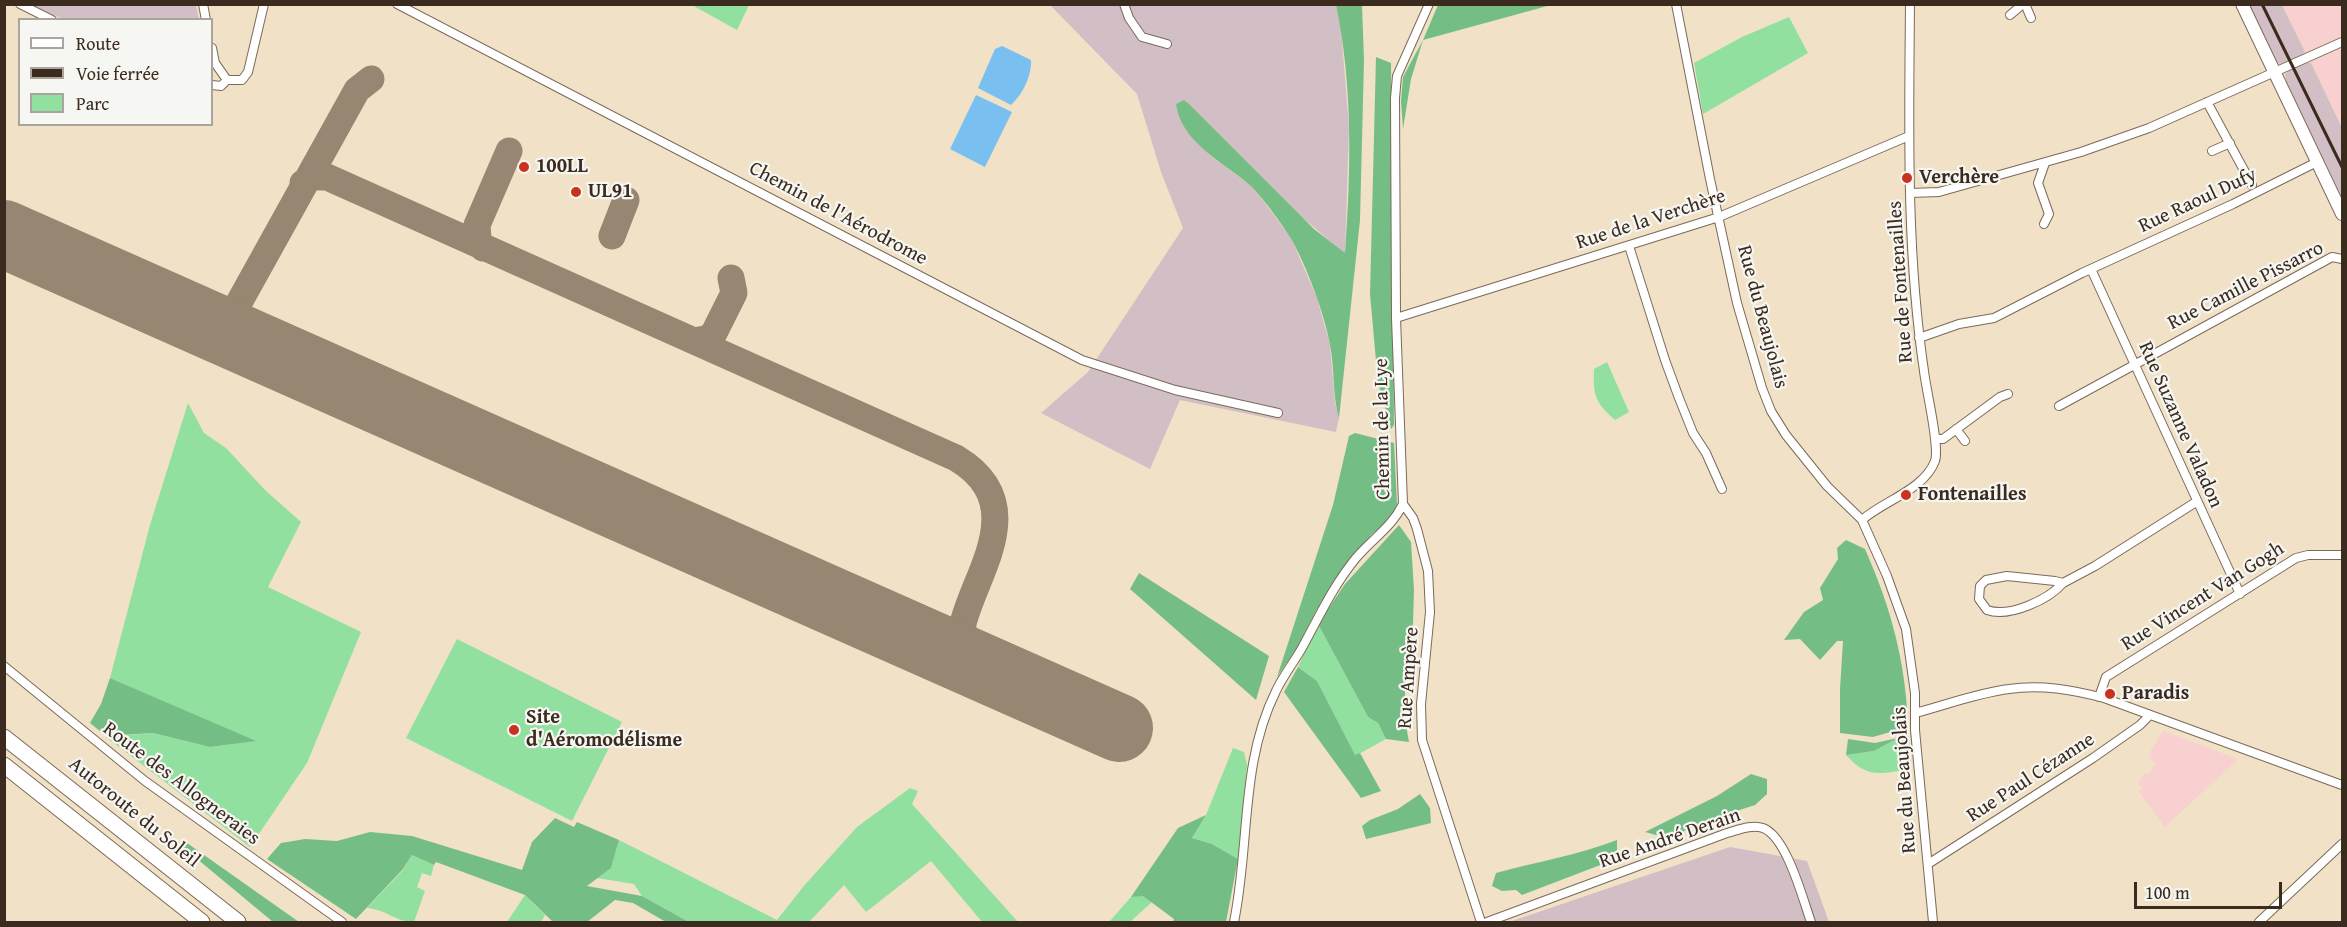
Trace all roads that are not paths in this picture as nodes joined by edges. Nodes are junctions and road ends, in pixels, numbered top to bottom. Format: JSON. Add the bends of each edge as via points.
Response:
{"nodes":[{"id":1,"x":20,"y":4,"type":"edge"},
{"id":2,"x":264,"y":4,"type":"edge"},
{"id":3,"x":397,"y":4,"type":"edge"},
{"id":4,"x":1124,"y":4,"type":"edge"},
{"id":5,"x":1430,"y":4,"type":"edge"},
{"id":6,"x":1677,"y":4,"type":"edge"},
{"id":7,"x":1910,"y":4,"type":"edge"},
{"id":8,"x":2024,"y":4,"type":"edge"},
{"id":9,"x":2242,"y":4,"type":"edge"},
{"id":10,"x":2010,"y":15,"type":"dead end"},
{"id":11,"x":48,"y":18,"type":"edge"},
{"id":12,"x":2031,"y":18,"type":"dead end"},
{"id":13,"x":2339,"y":43,"type":"edge"},
{"id":14,"x":1167,"y":44,"type":"dead end"},
{"id":15,"x":213,"y":56,"type":"edge"},
{"id":16,"x":2274,"y":73,"type":"junction"},
{"id":17,"x":227,"y":80,"type":"junction"},
{"id":18,"x":213,"y":85,"type":"edge"},
{"id":19,"x":2206,"y":102,"type":"junction"},
{"id":20,"x":1909,"y":136,"type":"junction"},
{"id":21,"x":2230,"y":143,"type":"junction"},
{"id":22,"x":2212,"y":152,"type":"dead end"},
{"id":23,"x":2317,"y":162,"type":"junction"},
{"id":24,"x":2045,"y":164,"type":"junction"},
{"id":25,"x":2252,"y":185,"type":"dead end"},
{"id":26,"x":1911,"y":193,"type":"junction"},
{"id":27,"x":2343,"y":214,"type":"edge"},
{"id":28,"x":1719,"y":217,"type":"junction"},
{"id":29,"x":2044,"y":225,"type":"dead end"},
{"id":30,"x":1629,"y":246,"type":"junction"},
{"id":31,"x":2343,"y":259,"type":"edge"},
{"id":32,"x":2091,"y":269,"type":"junction"},
{"id":33,"x":1396,"y":318,"type":"junction"},
{"id":34,"x":1919,"y":339,"type":"junction"},
{"id":35,"x":2134,"y":364,"type":"junction"},
{"id":36,"x":2008,"y":394,"type":"dead end"},
{"id":37,"x":2060,"y":405,"type":"dead end"},
{"id":38,"x":1278,"y":413,"type":"dead end"},
{"id":39,"x":1956,"y":429,"type":"junction"},
{"id":40,"x":1936,"y":439,"type":"junction"},
{"id":41,"x":1965,"y":441,"type":"dead end"},
{"id":42,"x":1722,"y":489,"type":"dead end"},
{"id":43,"x":2196,"y":502,"type":"junction"},
{"id":44,"x":1403,"y":504,"type":"junction"},
{"id":45,"x":1862,"y":520,"type":"junction"},
{"id":46,"x":2343,"y":555,"type":"edge"},
{"id":47,"x":2062,"y":583,"type":"junction"},
{"id":48,"x":2240,"y":594,"type":"junction"},
{"id":49,"x":4,"y":666,"type":"edge"},
{"id":50,"x":2099,"y":697,"type":"junction"},
{"id":51,"x":1915,"y":713,"type":"junction"},
{"id":52,"x":2150,"y":715,"type":"junction"},
{"id":53,"x":4,"y":737,"type":"edge"},
{"id":54,"x":4,"y":765,"type":"edge"},
{"id":55,"x":2343,"y":785,"type":"edge"},
{"id":56,"x":2343,"y":844,"type":"edge"},
{"id":57,"x":1928,"y":864,"type":"junction"},
{"id":58,"x":202,"y":922,"type":"edge"},
{"id":59,"x":238,"y":922,"type":"edge"},
{"id":60,"x":342,"y":922,"type":"edge"},
{"id":61,"x":1234,"y":922,"type":"edge"},
{"id":62,"x":1481,"y":922,"type":"edge"},
{"id":63,"x":1487,"y":922,"type":"edge"},
{"id":64,"x":1811,"y":922,"type":"edge"},
{"id":65,"x":1933,"y":922,"type":"edge"},
{"id":66,"x":2259,"y":922,"type":"edge"}],
"edges":[{"from":1,"to":11,"type":"street"},
{"from":2,"to":17,"type":"street","via":[[248,72],[242,80]]},
{"from":3,"to":38,"type":"street","name":"Chemin de l'Aérodrome","via":[[1082,360],[1175,390]]},
{"from":4,"to":14,"type":"street","via":[[1142,37]]},
{"from":5,"to":33,"type":"street","name":"Chemin de la Lye","via":[[1397,76]]},
{"from":6,"to":28,"type":"street","name":"Rue du Beaujolais"},
{"from":7,"to":20,"type":"street","name":"Rue de Fontenailles"},
{"from":8,"to":10,"type":"street"},
{"from":8,"to":12,"type":"street"},
{"from":9,"to":16,"type":"main road"},
{"from":13,"to":16,"type":"street"},
{"from":15,"to":17,"type":"street"},
{"from":16,"to":19,"type":"street"},
{"from":16,"to":23,"type":"main road"},
{"from":17,"to":18,"type":"street","via":[[220,86]]},
{"from":19,"to":21,"type":"street"},
{"from":19,"to":24,"type":"street","via":[[2149,128]]},
{"from":20,"to":26,"type":"street","name":"Rue de Fontenailles"},
{"from":20,"to":28,"type":"street","name":"Rue de la Verchère"},
{"from":21,"to":22,"type":"street"},
{"from":21,"to":25,"type":"street"},
{"from":23,"to":27,"type":"main road"},
{"from":23,"to":32,"type":"street","name":"Rue Raoul Dufy"},
{"from":24,"to":26,"type":"street","via":[[1939,192]]},
{"from":24,"to":29,"type":"street","via":[[2038,183],[2049,214]]},
{"from":26,"to":34,"type":"street","name":"Rue de Fontenailles"},
{"from":28,"to":30,"type":"street","name":"Rue de la Verchère"},
{"from":28,"to":45,"type":"street","name":"Rue du Beaujolais","via":[[1754,367],[1771,411],[1827,486]]},
{"from":30,"to":33,"type":"street","name":"Rue de la Verchère"},
{"from":30,"to":42,"type":"street","via":[[1679,398]]},
{"from":31,"to":35,"type":"street","name":"Rue Camille Pissarro","via":[[2332,257]]},
{"from":32,"to":34,"type":"street","name":"Rue Raoul Dufy","via":[[1994,318],[1959,324]]},
{"from":32,"to":35,"type":"street","name":"Rue Suzanne Valadon"},
{"from":33,"to":44,"type":"street","name":"Chemin de la Lye"},
{"from":34,"to":40,"type":"street","name":"Rue de Fontenailles"},
{"from":35,"to":37,"type":"street","name":"Rue Camille Pissarro"},
{"from":35,"to":43,"type":"street","name":"Rue Suzanne Valadon"},
{"from":36,"to":39,"type":"street"},
{"from":39,"to":40,"type":"street","via":[[1943,440]]},
{"from":39,"to":41,"type":"street"},
{"from":40,"to":45,"type":"street","name":"Rue de Fontenailles","via":[[1936,456],[1929,471]]},
{"from":43,"to":47,"type":"street"},
{"from":43,"to":48,"type":"street","name":"Rue Suzanne Valadon"},
{"from":44,"to":61,"type":"street","name":"Chemin de la Lye","via":[[1390,526],[1356,558],[1323,606],[1263,721],[1252,764]]},
{"from":44,"to":62,"type":"street","name":"Rue Ampère","via":[[1413,518],[1428,571],[1430,612],[1421,704],[1422,740]]},
{"from":45,"to":51,"type":"street","name":"Rue du Beaujolais","via":[[1906,629]]},
{"from":46,"to":48,"type":"street","name":"Rue Vincent Van Gogh","via":[[2296,558]]},
{"from":47,"to":47,"type":"street","via":[[2046,598],[2004,611],[1987,610],[1979,599],[1980,586],[1995,577]]},
{"from":48,"to":50,"type":"street","name":"Rue Vincent Van Gogh","via":[[2106,677]]},
{"from":49,"to":60,"type":"street","name":"Route des Allogneraies","via":[[145,781]]},
{"from":50,"to":51,"type":"street","via":[[2050,687],[2010,689]]},
{"from":50,"to":52,"type":"street"},
{"from":51,"to":57,"type":"street","name":"Rue du Beaujolais"},
{"from":52,"to":55,"type":"street"},
{"from":52,"to":57,"type":"street","name":"Rue Paul Cézanne","via":[[2093,758]]},
{"from":53,"to":59,"type":"highway","name":"Autoroute du Soleil"},
{"from":54,"to":58,"type":"highway"},
{"from":56,"to":66,"type":"street"},
{"from":57,"to":65,"type":"street","name":"Rue du Beaujolais"},
{"from":63,"to":64,"type":"street","name":"Rue André Derain","via":[[1727,834],[1760,827],[1776,839],[1784,852]]}]}
